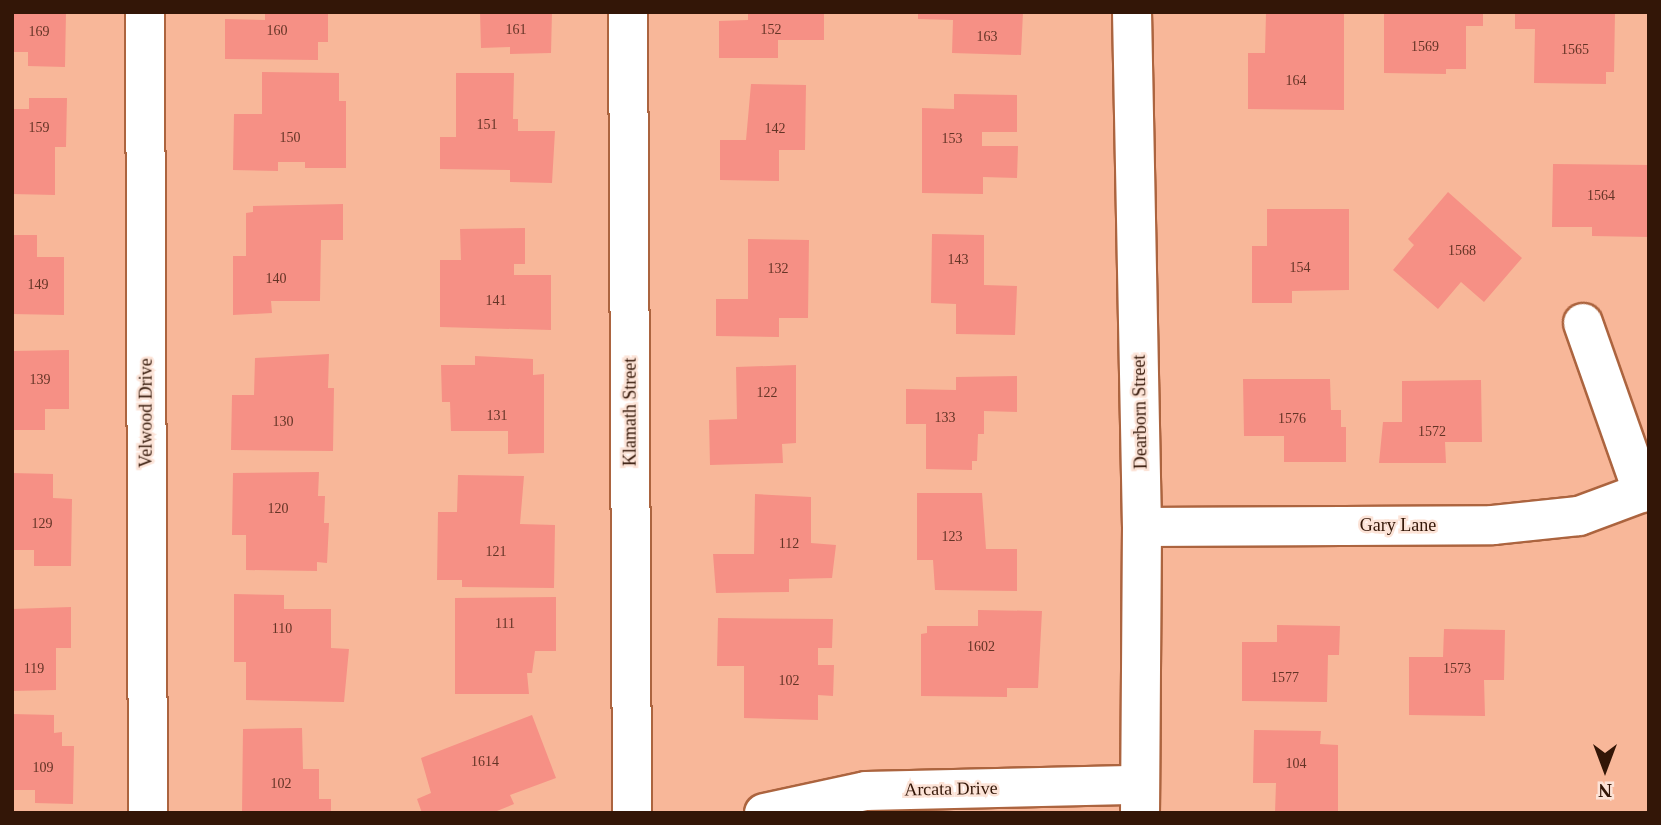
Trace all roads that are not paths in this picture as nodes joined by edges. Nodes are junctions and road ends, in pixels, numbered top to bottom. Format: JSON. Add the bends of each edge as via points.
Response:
{"nodes":[{"id":1,"x":145,"y":12,"type":"edge"},
{"id":2,"x":628,"y":12,"type":"edge"},
{"id":3,"x":1132,"y":12,"type":"edge"},
{"id":4,"x":1583,"y":323,"type":"dead end"},
{"id":5,"x":1646,"y":491,"type":"edge"},
{"id":6,"x":1142,"y":527,"type":"junction"},
{"id":7,"x":1140,"y":799,"type":"edge"},
{"id":8,"x":148,"y":813,"type":"edge"},
{"id":9,"x":632,"y":813,"type":"edge"},
{"id":10,"x":764,"y":813,"type":"edge"}],
"edges":[{"from":1,"to":8,"type":"street","name":"Velwood Drive"},
{"from":2,"to":9,"type":"street","name":"Klamath Street"},
{"from":3,"to":6,"type":"street","name":"Dearborn Street"},
{"from":4,"to":5,"type":"street"},
{"from":5,"to":6,"type":"street","name":"Gary Lane","via":[[1579,516],[1493,525]]},
{"from":6,"to":7,"type":"street","name":"Dearborn Street"},
{"from":7,"to":10,"type":"street","name":"Arcata Drive","via":[[866,791]]}]}
